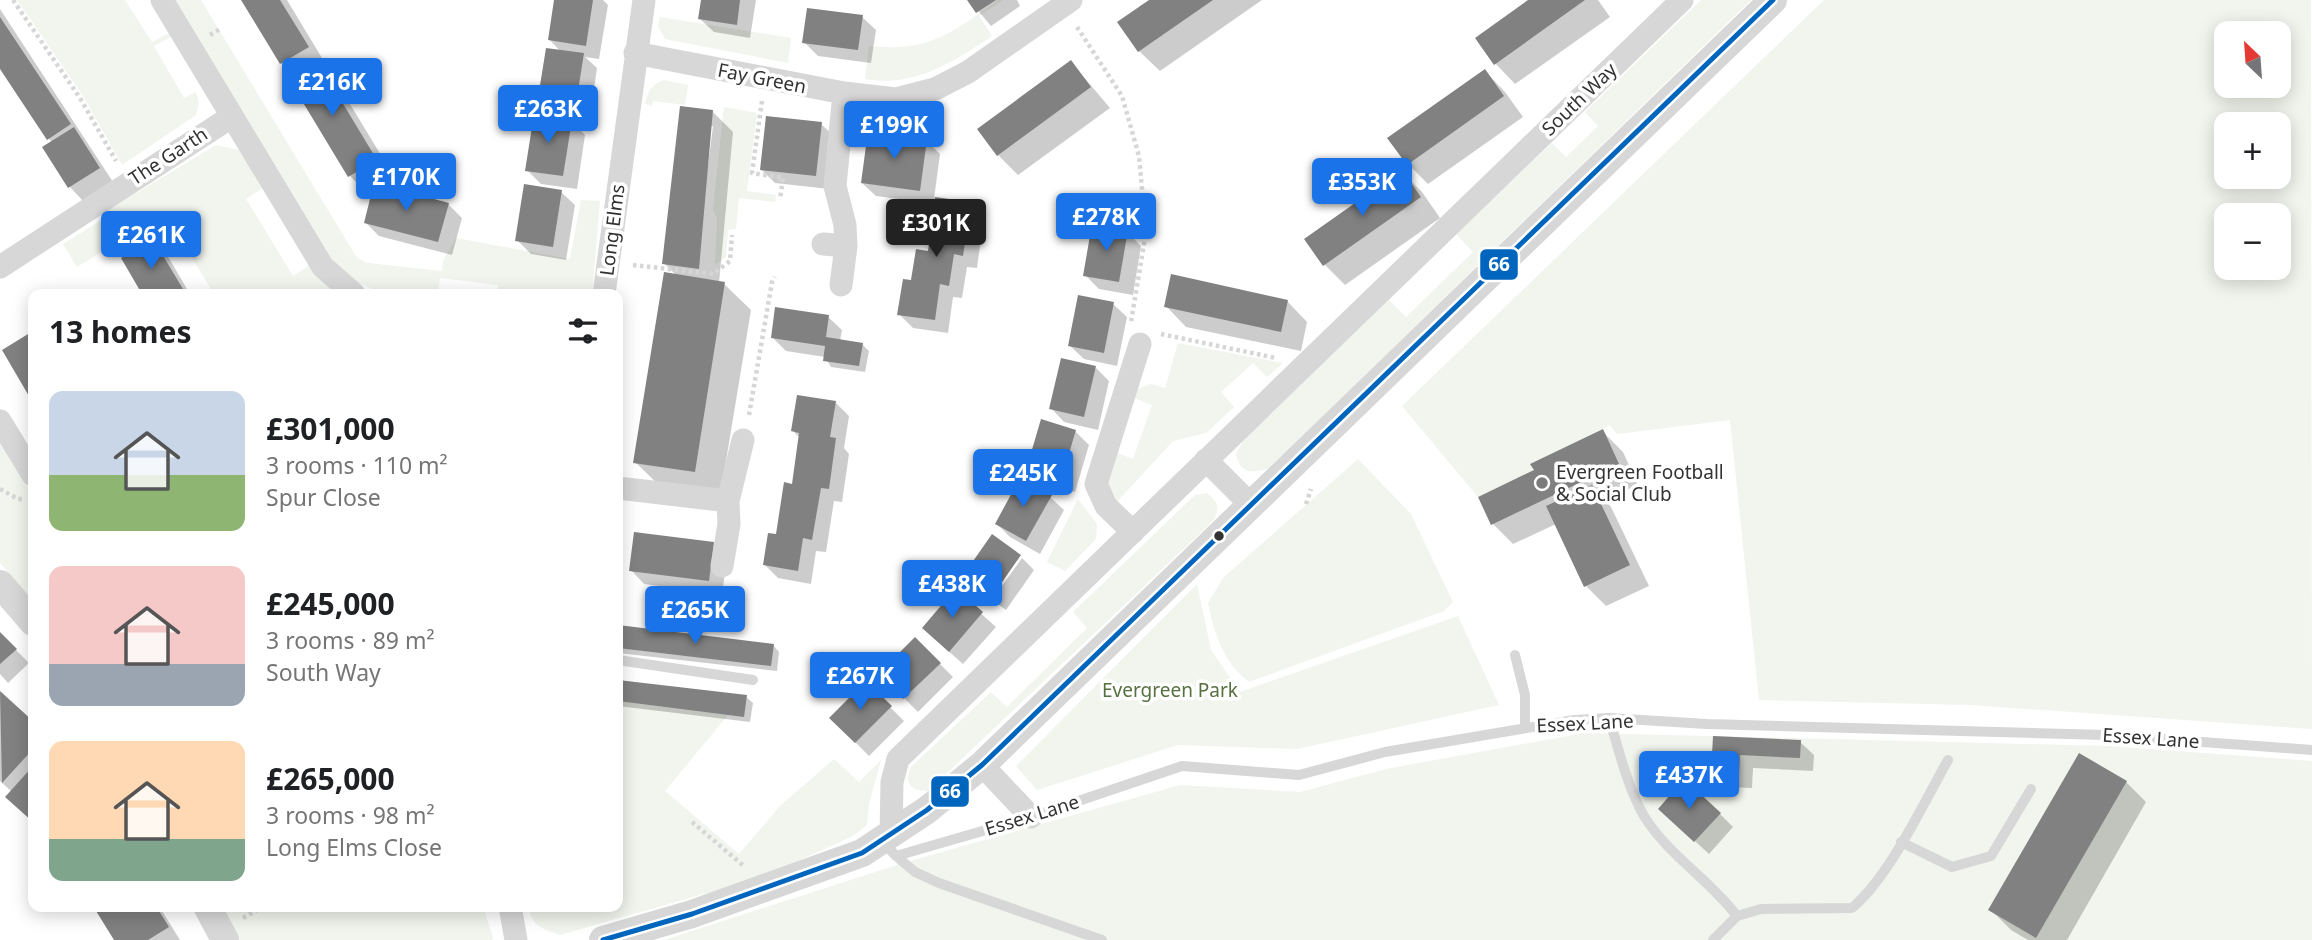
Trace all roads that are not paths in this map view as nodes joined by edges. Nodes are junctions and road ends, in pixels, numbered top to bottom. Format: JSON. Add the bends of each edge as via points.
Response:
{"nodes":[{"id":1,"x":162,"y":0,"type":"edge"},
{"id":2,"x":644,"y":0,"type":"edge"},
{"id":3,"x":1682,"y":0,"type":"edge"},
{"id":4,"x":1773,"y":0,"type":"edge"},
{"id":5,"x":1070,"y":9,"type":"edge"},
{"id":6,"x":635,"y":53,"type":"junction"},
{"id":7,"x":844,"y":93,"type":"junction"},
{"id":8,"x":231,"y":117,"type":"junction"},
{"id":9,"x":823,"y":244,"type":"dead end"},
{"id":10,"x":846,"y":246,"type":"junction"},
{"id":11,"x":0,"y":267,"type":"edge"},
{"id":12,"x":841,"y":285,"type":"dead end"},
{"id":13,"x":348,"y":289,"type":"edge"},
{"id":14,"x":605,"y":289,"type":"edge"},
{"id":15,"x":1142,"y":335,"type":"road end"},
{"id":16,"x":0,"y":421,"type":"edge"},
{"id":17,"x":743,"y":440,"type":"dead end"},
{"id":18,"x":1206,"y":460,"type":"junction"},
{"id":19,"x":28,"y":467,"type":"edge"},
{"id":20,"x":623,"y":489,"type":"edge"},
{"id":21,"x":728,"y":501,"type":"junction"},
{"id":22,"x":1251,"y":505,"type":"junction"},
{"id":23,"x":1133,"y":532,"type":"junction"},
{"id":24,"x":722,"y":566,"type":"dead end"},
{"id":25,"x":0,"y":584,"type":"edge"},
{"id":26,"x":28,"y":616,"type":"edge"},
{"id":27,"x":1515,"y":655,"type":"dead end"},
{"id":28,"x":623,"y":661,"type":"edge"},
{"id":29,"x":753,"y":680,"type":"dead end"},
{"id":30,"x":1609,"y":718,"type":"junction"},
{"id":31,"x":1525,"y":726,"type":"junction"},
{"id":32,"x":2312,"y":750,"type":"edge"},
{"id":33,"x":1948,"y":760,"type":"dead end"},
{"id":34,"x":982,"y":765,"type":"junction"},
{"id":35,"x":2031,"y":789,"type":"dead end"},
{"id":36,"x":1031,"y":817,"type":"junction"},
{"id":37,"x":1901,"y":842,"type":"junction"},
{"id":38,"x":883,"y":846,"type":"junction"},
{"id":39,"x":210,"y":912,"type":"edge"},
{"id":40,"x":511,"y":912,"type":"edge"},
{"id":41,"x":1737,"y":916,"type":"junction"},
{"id":42,"x":225,"y":940,"type":"edge"},
{"id":43,"x":516,"y":940,"type":"edge"},
{"id":44,"x":604,"y":940,"type":"edge"},
{"id":45,"x":1102,"y":940,"type":"edge"},
{"id":46,"x":1713,"y":940,"type":"edge"}],
"edges":[{"from":1,"to":8,"type":"street"},
{"from":2,"to":6,"type":"street","name":"Long Elms"},
{"from":3,"to":18,"type":"street","name":"South Way"},
{"from":4,"to":22,"type":"street"},
{"from":5,"to":7,"type":"street","name":"Fay Green","via":[[935,89],[896,99]]},
{"from":6,"to":7,"type":"street","name":"Fay Green"},
{"from":6,"to":14,"type":"street","name":"Long Elms"},
{"from":7,"to":10,"type":"street","via":[[835,186]]},
{"from":8,"to":11,"type":"street","name":"The Garth"},
{"from":8,"to":13,"type":"street","via":[[323,267]]},
{"from":9,"to":10,"type":"street"},
{"from":10,"to":12,"type":"street"},
{"from":15,"to":23,"type":"street","via":[[1096,484],[1106,506]]},
{"from":16,"to":19,"type":"street"},
{"from":17,"to":21,"type":"street"},
{"from":18,"to":22,"type":"street"},
{"from":18,"to":23,"type":"street","name":"South Way"},
{"from":20,"to":21,"type":"street"},
{"from":21,"to":24,"type":"street"},
{"from":22,"to":34,"type":"street"},
{"from":23,"to":38,"type":"street","name":"South Way","via":[[898,759]]},
{"from":25,"to":26,"type":"street"},
{"from":27,"to":31,"type":"lane","via":[[1525,695]]},
{"from":28,"to":29,"type":"lane"},
{"from":30,"to":31,"type":"lane","name":"Essex Lane"},
{"from":30,"to":32,"type":"lane","name":"Essex Lane","via":[[2106,734]]},
{"from":30,"to":41,"type":"lane","via":[[1627,778],[1645,817]]},
{"from":31,"to":36,"type":"lane","name":"Essex Lane","via":[[1385,752],[1298,775],[1182,766]]},
{"from":33,"to":37,"type":"lane"},
{"from":34,"to":36,"type":"street"},
{"from":34,"to":38,"type":"street"},
{"from":35,"to":37,"type":"lane","via":[[1991,856],[1952,867]]},
{"from":36,"to":38,"type":"lane","name":"Essex Lane"},
{"from":37,"to":41,"type":"lane","via":[[1852,908],[1761,909]]},
{"from":38,"to":44,"type":"street"},
{"from":38,"to":45,"type":"lane","via":[[915,872],[939,883]]},
{"from":39,"to":42,"type":"street"},
{"from":40,"to":43,"type":"street"},
{"from":41,"to":46,"type":"lane"}]}
